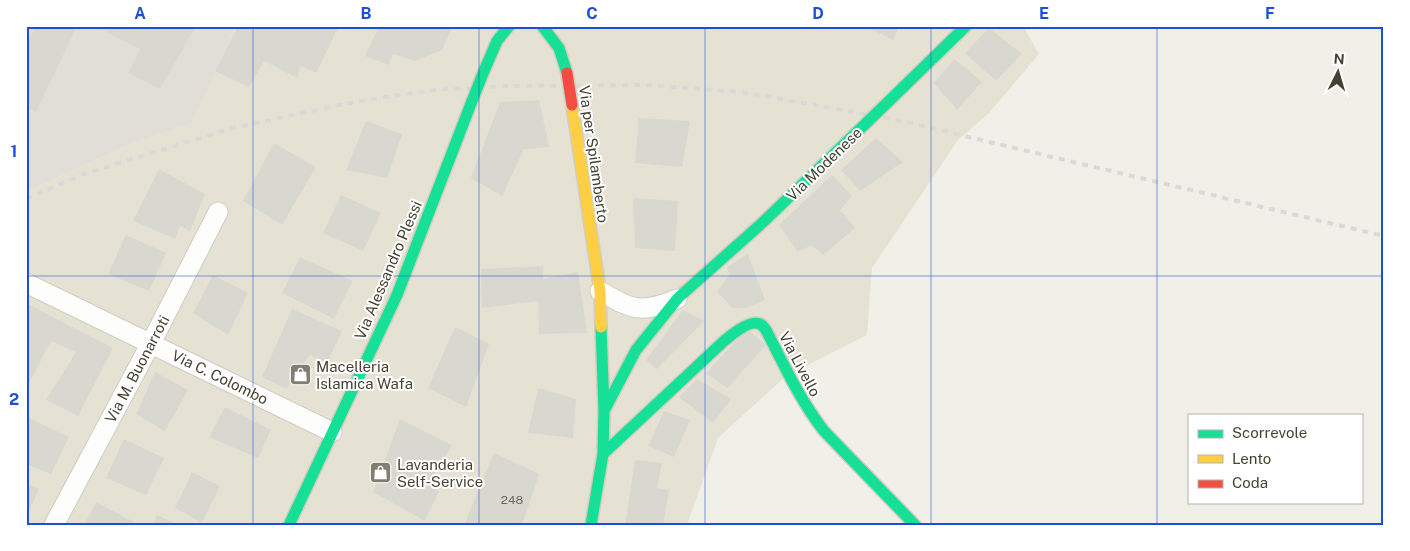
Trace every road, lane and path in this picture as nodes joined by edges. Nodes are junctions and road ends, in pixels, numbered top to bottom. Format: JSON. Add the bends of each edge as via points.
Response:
{"nodes":[{"id":1,"x":966,"y":26,"type":"edge"},
{"id":2,"x":515,"y":27,"type":"edge"},
{"id":3,"x":540,"y":28,"type":"edge"},
{"id":4,"x":218,"y":212,"type":"dead end"},
{"id":5,"x":26,"y":283,"type":"edge"},
{"id":6,"x":600,"y":291,"type":"junction"},
{"id":7,"x":678,"y":298,"type":"junction"},
{"id":8,"x":151,"y":343,"type":"junction"},
{"id":9,"x":604,"y":411,"type":"junction"},
{"id":10,"x":332,"y":432,"type":"junction"},
{"id":11,"x":603,"y":454,"type":"junction"},
{"id":12,"x":54,"y":525,"type":"edge"},
{"id":13,"x":289,"y":525,"type":"edge"},
{"id":14,"x":591,"y":525,"type":"edge"},
{"id":15,"x":915,"y":525,"type":"edge"}],
"edges":[{"from":1,"to":7,"type":"main road","name":"Via Modenese","bridge":true,"via":[[761,224]]},
{"from":2,"to":10,"type":"main road","name":"Via Alessandro Plessi","bridge":true,"via":[[504,30],[494,47],[397,295]]},
{"from":3,"to":6,"type":"main road","name":"Via per Spilamberto","bridge":true,"via":[[554,38],[567,73]]},
{"from":4,"to":8,"type":"street","name":"Via M. Buonarroti"},
{"from":5,"to":8,"type":"street","name":"Via C. Colombo"},
{"from":6,"to":7,"type":"street","name":"Via Modenese","via":[[636,309],[651,308]]},
{"from":6,"to":9,"type":"main road","name":"Via Modenese"},
{"from":7,"to":9,"type":"main road","name":"Via Modenese","via":[[636,350]]},
{"from":8,"to":10,"type":"street","name":"Via C. Colombo"},
{"from":8,"to":12,"type":"street","name":"Via M. Buonarroti"},
{"from":9,"to":11,"type":"main road","name":"Via Modenese"},
{"from":10,"to":13,"type":"main road","name":"Via Alessandro Plessi"},
{"from":11,"to":14,"type":"main road","name":"Via Modenese"},
{"from":11,"to":15,"type":"main road","name":"Via Livello","via":[[724,341],[747,325],[760,324],[811,415]]}]}
